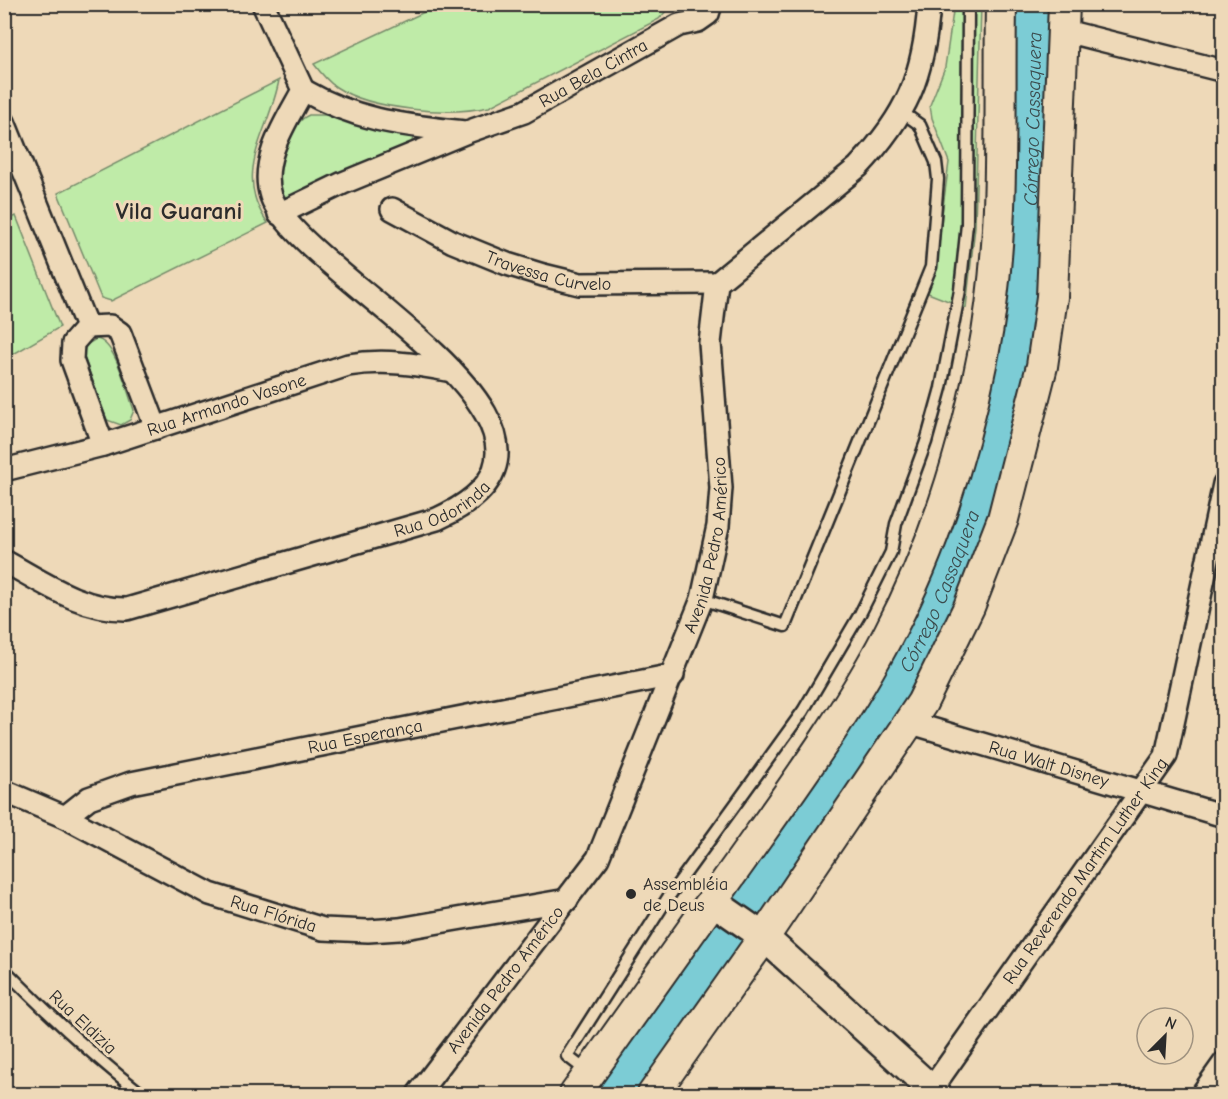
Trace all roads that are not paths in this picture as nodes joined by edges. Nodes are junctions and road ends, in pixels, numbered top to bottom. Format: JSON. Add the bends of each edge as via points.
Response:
{"nodes":[{"id":1,"x":263,"y":4,"type":"edge"},
{"id":2,"x":711,"y":4,"type":"edge"},
{"id":3,"x":929,"y":4,"type":"edge"},
{"id":4,"x":968,"y":4,"type":"edge"},
{"id":5,"x":1001,"y":4,"type":"edge"},
{"id":6,"x":1065,"y":18,"type":"edge"},
{"id":7,"x":1224,"y":71,"type":"edge"},
{"id":8,"x":303,"y":90,"type":"junction"},
{"id":9,"x":902,"y":112,"type":"junction"},
{"id":10,"x":4,"y":122,"type":"edge"},
{"id":11,"x":467,"y":132,"type":"junction"},
{"id":12,"x":392,"y":209,"type":"dead end"},
{"id":13,"x":279,"y":214,"type":"junction"},
{"id":14,"x":717,"y":282,"type":"junction"},
{"id":15,"x":87,"y":327,"type":"junction"},
{"id":16,"x":452,"y":371,"type":"junction"},
{"id":17,"x":156,"y":428,"type":"junction"},
{"id":18,"x":103,"y":446,"type":"junction"},
{"id":19,"x":4,"y":470,"type":"edge"},
{"id":20,"x":1224,"y":484,"type":"edge"},
{"id":21,"x":4,"y":561,"type":"edge"},
{"id":22,"x":702,"y":599,"type":"junction"},
{"id":23,"x":673,"y":675,"type":"junction"},
{"id":24,"x":908,"y":722,"type":"junction"},
{"id":25,"x":4,"y":791,"type":"edge"},
{"id":26,"x":1142,"y":792,"type":"junction"},
{"id":27,"x":1224,"y":816,"type":"edge"},
{"id":28,"x":65,"y":817,"type":"junction"},
{"id":29,"x":567,"y":900,"type":"junction"},
{"id":30,"x":736,"y":918,"type":"junction"},
{"id":31,"x":4,"y":969,"type":"edge"},
{"id":32,"x":1224,"y":1063,"type":"edge"},
{"id":33,"x":582,"y":1084,"type":"edge"},
{"id":34,"x":932,"y":1093,"type":"edge"},
{"id":35,"x":142,"y":1095,"type":"edge"},
{"id":36,"x":418,"y":1095,"type":"edge"},
{"id":37,"x":653,"y":1095,"type":"edge"},
{"id":38,"x":1202,"y":1095,"type":"edge"}],
"edges":[{"from":1,"to":8,"type":"street"},
{"from":2,"to":11,"type":"street","name":"Rua Bela Cintra","via":[[708,14],[698,21],[679,25],[524,112]]},
{"from":3,"to":9,"type":"street","via":[[922,58]]},
{"from":4,"to":33,"type":"lane","via":[[967,224],[960,290],[941,388],[896,524],[891,552],[803,711],[667,899],[567,1056]]},
{"from":5,"to":30,"type":"main road","via":[[998,231],[993,286],[983,354],[957,462],[888,634],[824,743]]},
{"from":6,"to":7,"type":"street"},
{"from":6,"to":24,"type":"main road","via":[[1056,251],[1042,366],[1003,519],[969,607],[922,703]]},
{"from":8,"to":11,"type":"street","name":"Rua Bela Cintra","via":[[350,113],[401,125]]},
{"from":8,"to":13,"type":"street","name":"Rua Odorinda","via":[[269,166],[271,195]]},
{"from":9,"to":14,"type":"street","via":[[858,167]]},
{"from":9,"to":22,"type":"lane","via":[[920,125],[936,162],[931,267],[790,615],[785,626]]},
{"from":10,"to":15,"type":"street"},
{"from":11,"to":13,"type":"street","name":"Rua Bela Cintra"},
{"from":12,"to":14,"type":"street","name":"Travessa Curvelo","via":[[453,242],[507,264],[580,284]]},
{"from":13,"to":16,"type":"street","name":"Rua Odorinda","via":[[314,249],[404,323]]},
{"from":14,"to":22,"type":"street","name":"Avenida Pedro Américo","via":[[710,342],[721,488],[718,526]]},
{"from":15,"to":17,"type":"street","via":[[110,326],[120,333]]},
{"from":15,"to":18,"type":"street","via":[[73,343],[72,360]]},
{"from":16,"to":17,"type":"street","name":"Rua Armando Vasone","via":[[377,360],[348,365]]},
{"from":16,"to":21,"type":"street","name":"Rua Odorinda","via":[[489,419],[497,436],[498,451],[496,465],[476,494],[437,519],[127,609],[85,603]]},
{"from":17,"to":18,"type":"street","name":"Rua Armando Vasone"},
{"from":18,"to":19,"type":"street","name":"Rua Armando Vasone"},
{"from":20,"to":26,"type":"street","name":"Rua Reverendo Martim Luther King","via":[[1171,742]]},
{"from":22,"to":23,"type":"street","name":"Avenida Pedro Américo"},
{"from":23,"to":28,"type":"street","name":"Rua Esperança","via":[[131,783],[89,798]]},
{"from":23,"to":29,"type":"street","name":"Avenida Pedro Américo","via":[[598,858]]},
{"from":24,"to":26,"type":"street","name":"Rua Walt Disney"},
{"from":24,"to":30,"type":"main road"},
{"from":25,"to":28,"type":"street","name":"Rua Flórida"},
{"from":26,"to":27,"type":"street","name":"Rua Walt Disney"},
{"from":26,"to":34,"type":"street","name":"Rua Reverendo Martim Luther King"},
{"from":28,"to":29,"type":"street","name":"Rua Flórida","via":[[210,894],[323,929],[399,929]]},
{"from":29,"to":36,"type":"street","name":"Avenida Pedro Américo"},
{"from":30,"to":33,"type":"main road"},
{"from":30,"to":34,"type":"street"},
{"from":30,"to":37,"type":"main road"},
{"from":31,"to":35,"type":"lane","name":"Rua Eldizia","via":[[42,1008]]},
{"from":32,"to":38,"type":"street"}]}
